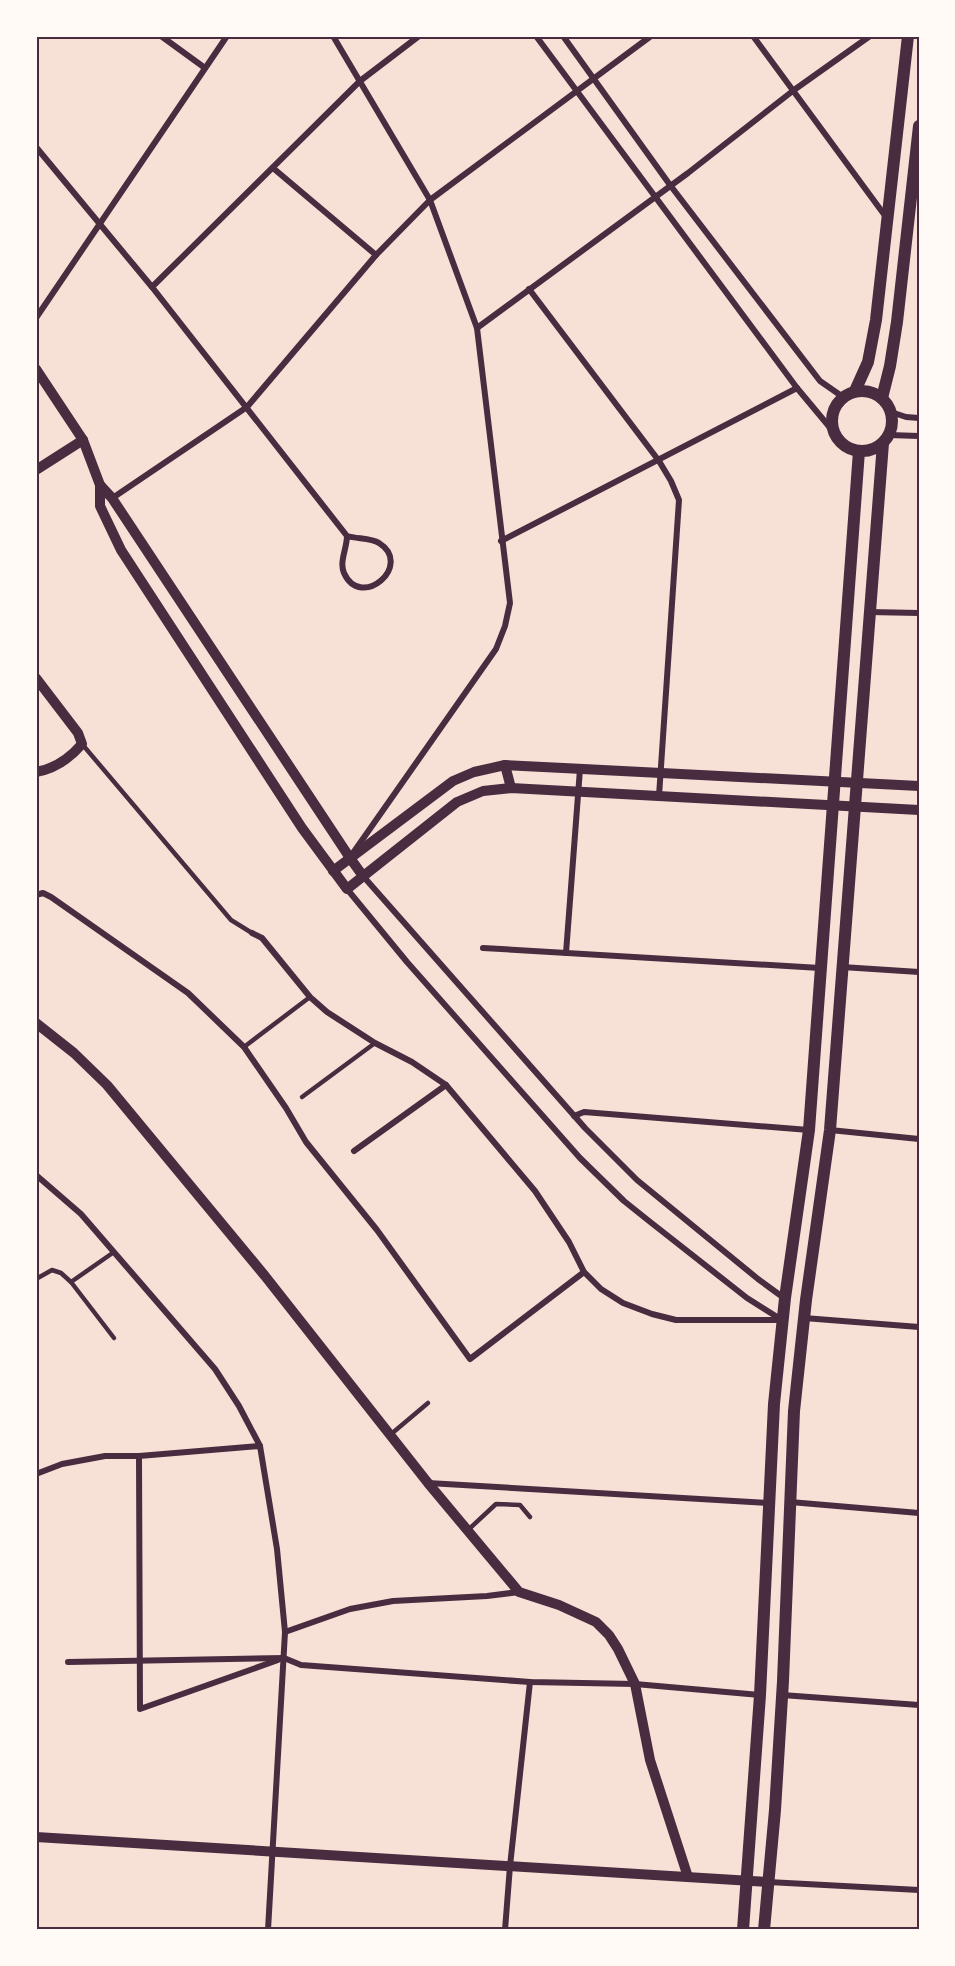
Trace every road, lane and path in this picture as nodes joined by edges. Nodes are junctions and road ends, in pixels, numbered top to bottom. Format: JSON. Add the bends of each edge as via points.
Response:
{"nodes":[{"id":1,"x":161,"y":36,"type":"edge"},
{"id":2,"x":227,"y":36,"type":"edge"},
{"id":3,"x":333,"y":36,"type":"edge"},
{"id":4,"x":419,"y":36,"type":"edge"},
{"id":5,"x":536,"y":36,"type":"edge"},
{"id":6,"x":563,"y":36,"type":"edge"},
{"id":7,"x":651,"y":36,"type":"edge"},
{"id":8,"x":753,"y":36,"type":"edge"},
{"id":9,"x":870,"y":36,"type":"edge"},
{"id":10,"x":908,"y":36,"type":"edge"},
{"id":11,"x":205,"y":68,"type":"junction"},
{"id":12,"x":594,"y":78,"type":"junction"},
{"id":13,"x":360,"y":81,"type":"junction"},
{"id":14,"x":794,"y":90,"type":"junction"},
{"id":15,"x":577,"y":92,"type":"junction"},
{"id":16,"x":919,"y":126,"type":"edge"},
{"id":17,"x":36,"y":147,"type":"edge"},
{"id":18,"x":273,"y":168,"type":"junction"},
{"id":19,"x":670,"y":184,"type":"junction"},
{"id":20,"x":654,"y":198,"type":"junction"},
{"id":21,"x":430,"y":200,"type":"junction"},
{"id":22,"x":887,"y":220,"type":"junction"},
{"id":23,"x":913,"y":224,"type":"edge"},
{"id":24,"x":100,"y":226,"type":"junction"},
{"id":25,"x":376,"y":255,"type":"junction"},
{"id":26,"x":152,"y":287,"type":"junction"},
{"id":27,"x":530,"y":289,"type":"junction"},
{"id":28,"x":36,"y":318,"type":"edge"},
{"id":29,"x":477,"y":328,"type":"junction"},
{"id":30,"x":36,"y":369,"type":"edge"},
{"id":31,"x":797,"y":388,"type":"junction"},
{"id":32,"x":855,"y":391,"type":"junction"},
{"id":33,"x":843,"y":397,"type":"junction"},
{"id":34,"x":882,"y":398,"type":"junction"},
{"id":35,"x":247,"y":407,"type":"junction"},
{"id":36,"x":891,"y":412,"type":"junction"},
{"id":37,"x":919,"y":418,"type":"edge"},
{"id":38,"x":832,"y":430,"type":"junction"},
{"id":39,"x":919,"y":436,"type":"edge"},
{"id":40,"x":886,"y":439,"type":"junction"},
{"id":41,"x":83,"y":440,"type":"junction"},
{"id":42,"x":859,"y":451,"type":"junction"},
{"id":43,"x":659,"y":461,"type":"junction"},
{"id":44,"x":36,"y":470,"type":"edge"},
{"id":45,"x":100,"y":485,"type":"junction"},
{"id":46,"x":112,"y":498,"type":"junction"},
{"id":47,"x":100,"y":506,"type":"junction"},
{"id":48,"x":347,"y":536,"type":"junction"},
{"id":49,"x":362,"y":540,"type":"junction"},
{"id":50,"x":501,"y":541,"type":"junction"},
{"id":51,"x":347,"y":549,"type":"junction"},
{"id":52,"x":868,"y":612,"type":"junction"},
{"id":53,"x":919,"y":613,"type":"edge"},
{"id":54,"x":36,"y":678,"type":"edge"},
{"id":55,"x":82,"y":744,"type":"junction"},
{"id":56,"x":505,"y":765,"type":"junction"},
{"id":57,"x":580,"y":769,"type":"junction"},
{"id":58,"x":36,"y":772,"type":"edge"},
{"id":59,"x":661,"y":772,"type":"junction"},
{"id":60,"x":834,"y":781,"type":"junction"},
{"id":61,"x":856,"y":782,"type":"junction"},
{"id":62,"x":919,"y":786,"type":"edge"},
{"id":63,"x":511,"y":788,"type":"junction"},
{"id":64,"x":578,"y":791,"type":"junction"},
{"id":65,"x":660,"y":796,"type":"junction"},
{"id":66,"x":833,"y":805,"type":"junction"},
{"id":67,"x":855,"y":806,"type":"junction"},
{"id":68,"x":919,"y":810,"type":"edge"},
{"id":69,"x":350,"y":858,"type":"junction"},
{"id":70,"x":333,"y":871,"type":"junction"},
{"id":71,"x":363,"y":876,"type":"junction"},
{"id":72,"x":347,"y":889,"type":"junction"},
{"id":73,"x":36,"y":895,"type":"edge"},
{"id":74,"x":252,"y":933,"type":"joint"},
{"id":75,"x":483,"y":948,"type":"dead end"},
{"id":76,"x":566,"y":953,"type":"junction"},
{"id":77,"x":841,"y":967,"type":"junction"},
{"id":78,"x":820,"y":968,"type":"junction"},
{"id":79,"x":919,"y":972,"type":"edge"},
{"id":80,"x":310,"y":997,"type":"junction"},
{"id":81,"x":36,"y":1023,"type":"edge"},
{"id":82,"x":375,"y":1043,"type":"junction"},
{"id":83,"x":244,"y":1047,"type":"junction"},
{"id":84,"x":446,"y":1085,"type":"junction"},
{"id":85,"x":302,"y":1096,"type":"dead end"},
{"id":86,"x":574,"y":1116,"type":"junction"},
{"id":87,"x":809,"y":1130,"type":"junction"},
{"id":88,"x":830,"y":1130,"type":"junction"},
{"id":89,"x":919,"y":1139,"type":"edge"},
{"id":90,"x":354,"y":1151,"type":"dead end"},
{"id":91,"x":36,"y":1175,"type":"edge"},
{"id":92,"x":114,"y":1252,"type":"junction"},
{"id":93,"x":584,"y":1272,"type":"junction"},
{"id":94,"x":36,"y":1279,"type":"edge"},
{"id":95,"x":70,"y":1282,"type":"junction"},
{"id":96,"x":785,"y":1298,"type":"junction"},
{"id":97,"x":804,"y":1318,"type":"junction"},
{"id":98,"x":782,"y":1320,"type":"junction"},
{"id":99,"x":919,"y":1328,"type":"edge"},
{"id":100,"x":114,"y":1338,"type":"dead end"},
{"id":101,"x":428,"y":1403,"type":"dead end"},
{"id":102,"x":390,"y":1435,"type":"junction"},
{"id":103,"x":260,"y":1446,"type":"junction"},
{"id":104,"x":139,"y":1456,"type":"junction"},
{"id":105,"x":36,"y":1474,"type":"edge"},
{"id":106,"x":428,"y":1483,"type":"junction"},
{"id":107,"x":790,"y":1502,"type":"junction"},
{"id":108,"x":769,"y":1503,"type":"junction"},
{"id":109,"x":919,"y":1513,"type":"edge"},
{"id":110,"x":530,"y":1517,"type":"dead end"},
{"id":111,"x":468,"y":1531,"type":"junction"},
{"id":112,"x":519,"y":1592,"type":"junction"},
{"id":113,"x":285,"y":1632,"type":"junction"},
{"id":114,"x":284,"y":1658,"type":"junction"},
{"id":115,"x":139,"y":1659,"type":"junction"},
{"id":116,"x":68,"y":1662,"type":"dead end"},
{"id":117,"x":530,"y":1682,"type":"junction"},
{"id":118,"x":635,"y":1683,"type":"junction"},
{"id":119,"x":760,"y":1695,"type":"junction"},
{"id":120,"x":782,"y":1695,"type":"junction"},
{"id":121,"x":919,"y":1705,"type":"edge"},
{"id":122,"x":36,"y":1837,"type":"edge"},
{"id":123,"x":273,"y":1851,"type":"junction"},
{"id":124,"x":510,"y":1866,"type":"junction"},
{"id":125,"x":688,"y":1877,"type":"junction"},
{"id":126,"x":747,"y":1880,"type":"junction"},
{"id":127,"x":768,"y":1881,"type":"junction"},
{"id":128,"x":919,"y":1890,"type":"edge"},
{"id":129,"x":268,"y":1930,"type":"edge"},
{"id":130,"x":505,"y":1930,"type":"edge"},
{"id":131,"x":743,"y":1930,"type":"edge"},
{"id":132,"x":764,"y":1930,"type":"edge"}],
"edges":[{"from":1,"to":11,"type":"street"},
{"from":2,"to":11,"type":"street"},
{"from":3,"to":13,"type":"street"},
{"from":4,"to":13,"type":"street"},
{"from":5,"to":15,"type":"street"},
{"from":6,"to":12,"type":"street"},
{"from":7,"to":12,"type":"street"},
{"from":8,"to":14,"type":"street"},
{"from":9,"to":14,"type":"street"},
{"from":10,"to":22,"type":"main road"},
{"from":11,"to":24,"type":"street"},
{"from":12,"to":15,"type":"street"},
{"from":12,"to":19,"type":"street"},
{"from":13,"to":18,"type":"street"},
{"from":13,"to":21,"type":"street"},
{"from":14,"to":19,"type":"street"},
{"from":14,"to":22,"type":"street"},
{"from":15,"to":20,"type":"street"},
{"from":15,"to":21,"type":"street"},
{"from":16,"to":23,"type":"main road"},
{"from":17,"to":24,"type":"street"},
{"from":18,"to":25,"type":"street"},
{"from":18,"to":26,"type":"street"},
{"from":19,"to":20,"type":"street"},
{"from":19,"to":33,"type":"street","via":[[820,381]]},
{"from":20,"to":27,"type":"street"},
{"from":20,"to":31,"type":"street"},
{"from":21,"to":25,"type":"street"},
{"from":21,"to":29,"type":"street"},
{"from":22,"to":32,"type":"main road","via":[[876,320],[868,362]]},
{"from":23,"to":34,"type":"main road"},
{"from":24,"to":26,"type":"street"},
{"from":24,"to":28,"type":"street"},
{"from":25,"to":35,"type":"street"},
{"from":26,"to":35,"type":"street"},
{"from":27,"to":29,"type":"street"},
{"from":27,"to":43,"type":"street"},
{"from":29,"to":50,"type":"street"},
{"from":30,"to":41,"type":"street"},
{"from":31,"to":38,"type":"street"},
{"from":31,"to":43,"type":"street"},
{"from":32,"to":33,"type":"main road"},
{"from":32,"to":34,"type":"main road"},
{"from":33,"to":38,"type":"main road","via":[[833,411]]},
{"from":34,"to":36,"type":"main road"},
{"from":35,"to":46,"type":"street"},
{"from":35,"to":48,"type":"street"},
{"from":36,"to":37,"type":"street"},
{"from":36,"to":40,"type":"main road"},
{"from":38,"to":42,"type":"main road","via":[[847,448]]},
{"from":39,"to":40,"type":"street"},
{"from":40,"to":42,"type":"main road","via":[[876,448]]},
{"from":40,"to":52,"type":"main road"},
{"from":41,"to":44,"type":"street"},
{"from":41,"to":45,"type":"street"},
{"from":42,"to":60,"type":"main road"},
{"from":43,"to":50,"type":"street"},
{"from":43,"to":59,"type":"street","via":[[680,500]]},
{"from":45,"to":46,"type":"street"},
{"from":45,"to":47,"type":"street"},
{"from":46,"to":47,"type":"street"},
{"from":46,"to":69,"type":"street"},
{"from":47,"to":70,"type":"street","via":[[121,550]]},
{"from":48,"to":49,"type":"street"},
{"from":48,"to":51,"type":"street"},
{"from":49,"to":51,"type":"street"},
{"from":49,"to":51,"type":"street","via":[[381,544],[390,560],[385,579],[377,585],[358,586],[349,581],[342,566]]},
{"from":50,"to":69,"type":"street","via":[[510,603],[496,650]]},
{"from":52,"to":53,"type":"street"},
{"from":52,"to":61,"type":"main road"},
{"from":54,"to":55,"type":"street","via":[[78,733]]},
{"from":55,"to":58,"type":"street","via":[[72,757]]},
{"from":55,"to":74,"type":"lane","via":[[231,920]]},
{"from":56,"to":57,"type":"street"},
{"from":56,"to":63,"type":"street"},
{"from":56,"to":69,"type":"street","via":[[453,781]]},
{"from":57,"to":59,"type":"street"},
{"from":57,"to":64,"type":"street"},
{"from":59,"to":60,"type":"street"},
{"from":59,"to":65,"type":"street"},
{"from":60,"to":61,"type":"street"},
{"from":60,"to":66,"type":"main road"},
{"from":61,"to":62,"type":"street"},
{"from":61,"to":67,"type":"main road"},
{"from":63,"to":64,"type":"street"},
{"from":63,"to":71,"type":"street","via":[[483,791],[456,802]]},
{"from":64,"to":65,"type":"street"},
{"from":64,"to":76,"type":"street"},
{"from":65,"to":66,"type":"street"},
{"from":66,"to":67,"type":"street"},
{"from":66,"to":78,"type":"main road"},
{"from":67,"to":68,"type":"street"},
{"from":67,"to":77,"type":"main road"},
{"from":69,"to":70,"type":"street"},
{"from":69,"to":71,"type":"street"},
{"from":70,"to":72,"type":"street"},
{"from":71,"to":72,"type":"street"},
{"from":71,"to":86,"type":"street"},
{"from":72,"to":98,"type":"street","via":[[580,1158],[624,1201],[747,1298]]},
{"from":73,"to":83,"type":"street","via":[[51,897],[188,993]]},
{"from":74,"to":80,"type":"street","via":[[262,938]]},
{"from":75,"to":76,"type":"street"},
{"from":76,"to":78,"type":"street"},
{"from":77,"to":79,"type":"street"},
{"from":77,"to":88,"type":"main road"},
{"from":78,"to":87,"type":"main road"},
{"from":80,"to":82,"type":"street"},
{"from":80,"to":83,"type":"lane"},
{"from":81,"to":102,"type":"street","via":[[107,1084]]},
{"from":82,"to":84,"type":"street"},
{"from":82,"to":85,"type":"lane"},
{"from":83,"to":93,"type":"street","via":[[306,1142],[374,1226],[470,1359]]},
{"from":84,"to":90,"type":"street"},
{"from":84,"to":93,"type":"street","via":[[535,1191]]},
{"from":86,"to":87,"type":"street","via":[[584,1112]]},
{"from":86,"to":96,"type":"street","via":[[637,1180]]},
{"from":87,"to":96,"type":"main road"},
{"from":88,"to":89,"type":"street"},
{"from":88,"to":97,"type":"main road"},
{"from":91,"to":92,"type":"street","via":[[81,1214]]},
{"from":92,"to":95,"type":"lane"},
{"from":92,"to":103,"type":"street","via":[[215,1369]]},
{"from":93,"to":98,"type":"street","via":[[622,1304],[651,1314],[676,1320]]},
{"from":94,"to":95,"type":"lane","via":[[52,1270]]},
{"from":95,"to":100,"type":"lane"},
{"from":96,"to":98,"type":"main road"},
{"from":97,"to":99,"type":"street"},
{"from":97,"to":107,"type":"main road"},
{"from":98,"to":108,"type":"main road"},
{"from":101,"to":102,"type":"lane"},
{"from":102,"to":106,"type":"street"},
{"from":103,"to":104,"type":"street"},
{"from":103,"to":113,"type":"street","via":[[277,1549]]},
{"from":104,"to":105,"type":"street","via":[[105,1456],[62,1464]]},
{"from":104,"to":115,"type":"street"},
{"from":106,"to":108,"type":"street"},
{"from":106,"to":111,"type":"street"},
{"from":107,"to":109,"type":"street"},
{"from":107,"to":120,"type":"main road"},
{"from":108,"to":119,"type":"main road"},
{"from":110,"to":111,"type":"lane","via":[[520,1505],[496,1504]]},
{"from":111,"to":112,"type":"street"},
{"from":112,"to":113,"type":"street","via":[[393,1601],[350,1609]]},
{"from":112,"to":118,"type":"street","via":[[596,1622],[618,1649]]},
{"from":113,"to":114,"type":"street"},
{"from":114,"to":115,"type":"street"},
{"from":114,"to":115,"type":"street","via":[[140,1709]]},
{"from":114,"to":117,"type":"street","via":[[301,1665]]},
{"from":114,"to":123,"type":"street"},
{"from":115,"to":116,"type":"street"},
{"from":117,"to":118,"type":"street"},
{"from":117,"to":124,"type":"street"},
{"from":118,"to":119,"type":"street"},
{"from":118,"to":125,"type":"street","via":[[650,1760]]},
{"from":119,"to":126,"type":"main road"},
{"from":120,"to":121,"type":"street"},
{"from":120,"to":127,"type":"main road"},
{"from":122,"to":123,"type":"street"},
{"from":123,"to":124,"type":"street"},
{"from":123,"to":129,"type":"street"},
{"from":124,"to":125,"type":"street"},
{"from":124,"to":130,"type":"street"},
{"from":125,"to":126,"type":"street"},
{"from":126,"to":127,"type":"street"},
{"from":126,"to":131,"type":"main road"},
{"from":127,"to":128,"type":"street"},
{"from":127,"to":132,"type":"main road"}]}
